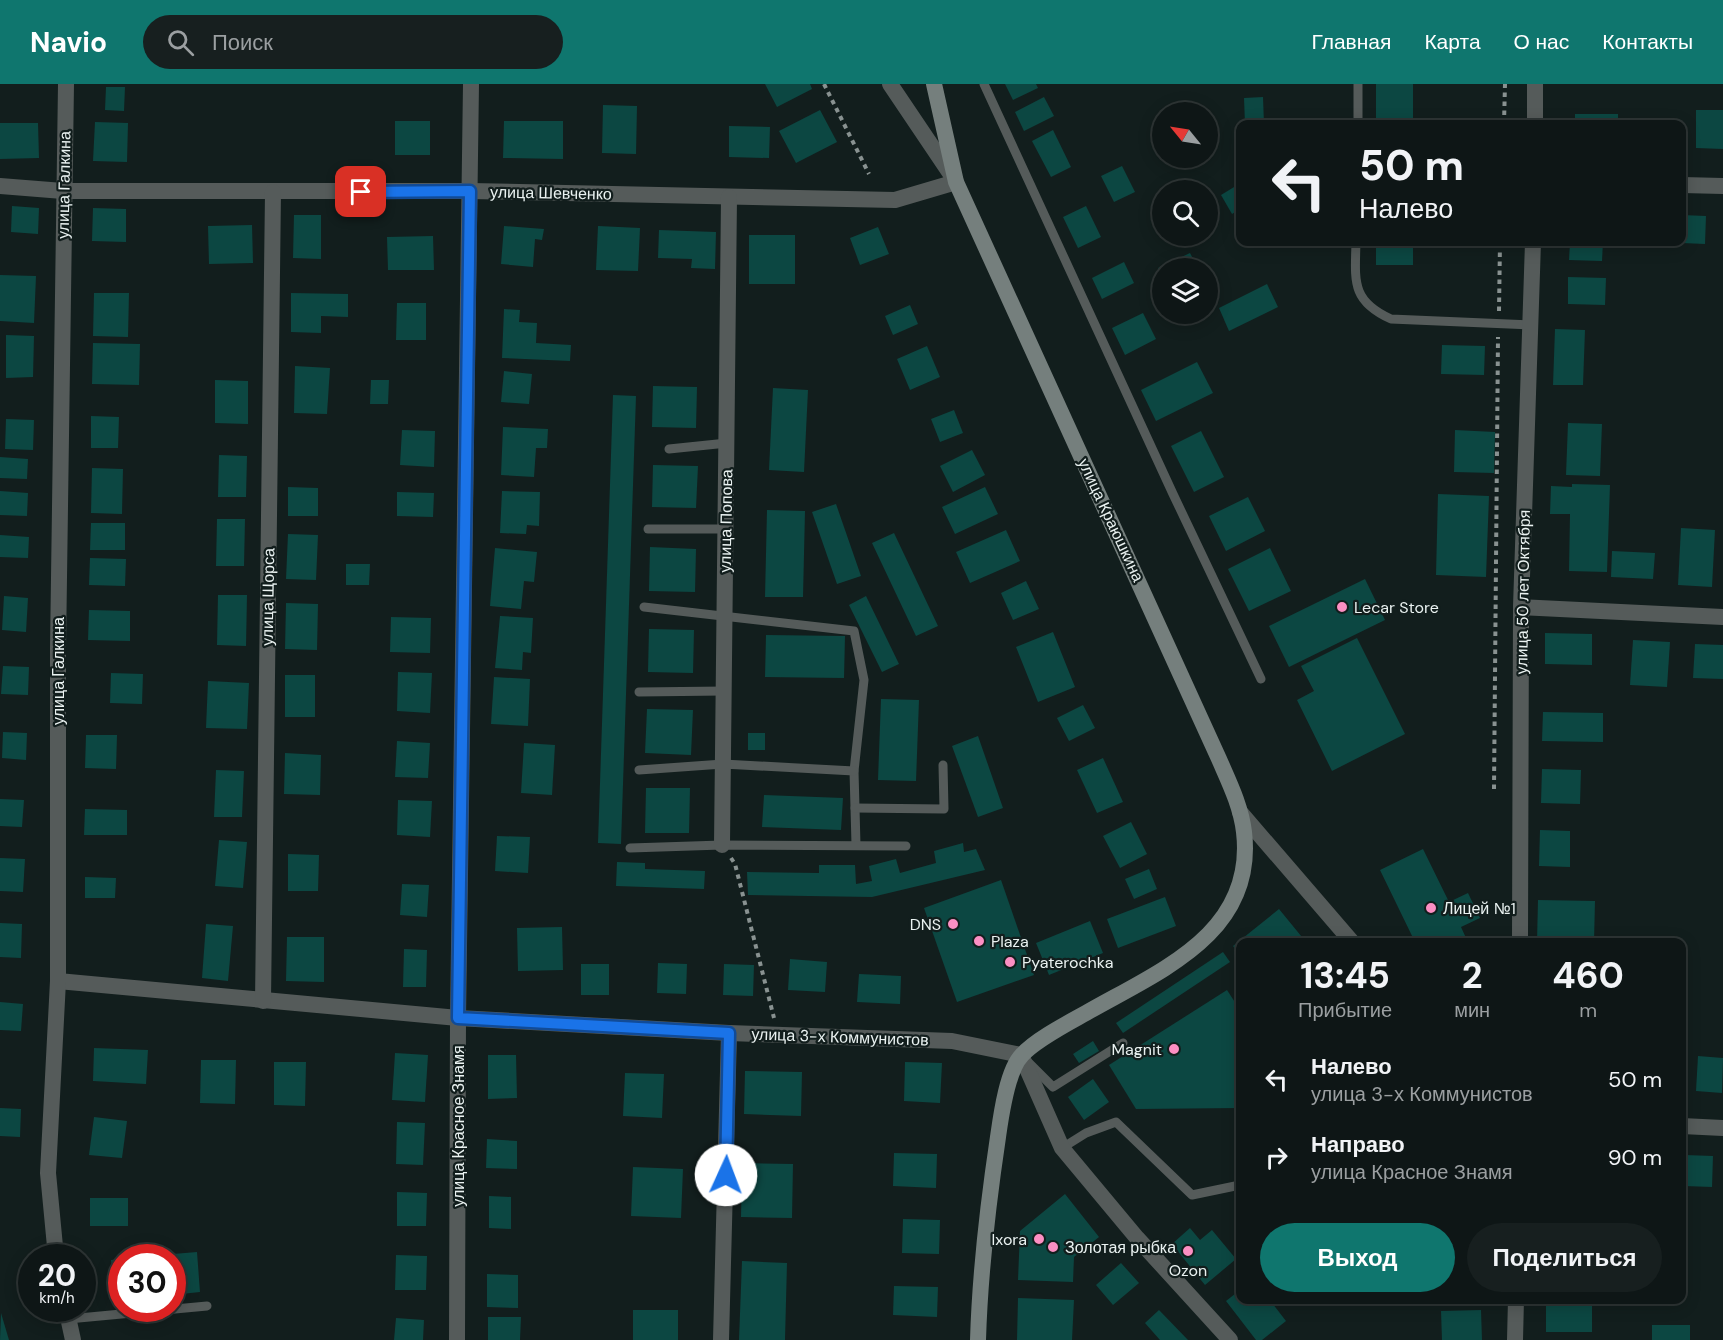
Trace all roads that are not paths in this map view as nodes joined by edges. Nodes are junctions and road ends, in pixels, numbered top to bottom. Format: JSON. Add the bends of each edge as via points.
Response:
{"nodes":[{"id":1,"x":66,"y":84,"type":"edge"},
{"id":2,"x":471,"y":84,"type":"edge"},
{"id":3,"x":890,"y":84,"type":"edge"},
{"id":4,"x":934,"y":84,"type":"edge"},
{"id":5,"x":984,"y":84,"type":"edge"},
{"id":6,"x":1358,"y":84,"type":"edge"},
{"id":7,"x":1535,"y":84,"type":"edge"},
{"id":8,"x":1358,"y":120,"type":"edge"},
{"id":9,"x":1535,"y":120,"type":"edge"},
{"id":10,"x":956,"y":182,"type":"junction"},
{"id":11,"x":1686,"y":185,"type":"edge"},
{"id":12,"x":0,"y":186,"type":"edge"},
{"id":13,"x":1723,"y":186,"type":"edge"},
{"id":14,"x":63,"y":191,"type":"junction"},
{"id":15,"x":470,"y":191,"type":"junction"},
{"id":16,"x":273,"y":192,"type":"junction"},
{"id":17,"x":729,"y":197,"type":"junction"},
{"id":18,"x":1356,"y":246,"type":"edge"},
{"id":19,"x":1533,"y":246,"type":"edge"},
{"id":20,"x":1530,"y":325,"type":"junction"},
{"id":21,"x":726,"y":443,"type":"junction"},
{"id":22,"x":669,"y":449,"type":"dead end"},
{"id":23,"x":648,"y":529,"type":"dead end"},
{"id":24,"x":726,"y":529,"type":"junction"},
{"id":25,"x":644,"y":607,"type":"dead end"},
{"id":26,"x":1521,"y":608,"type":"junction"},
{"id":27,"x":725,"y":615,"type":"junction"},
{"id":28,"x":1723,"y":616,"type":"edge"},
{"id":29,"x":1261,"y":679,"type":"dead end"},
{"id":30,"x":724,"y":691,"type":"junction"},
{"id":31,"x":639,"y":692,"type":"dead end"},
{"id":32,"x":723,"y":764,"type":"junction"},
{"id":33,"x":943,"y":765,"type":"dead end"},
{"id":34,"x":639,"y":770,"type":"dead end"},
{"id":35,"x":854,"y":771,"type":"junction"},
{"id":36,"x":855,"y":808,"type":"junction"},
{"id":37,"x":1240,"y":812,"type":"junction"},
{"id":38,"x":722,"y":845,"type":"junction"},
{"id":39,"x":856,"y":845,"type":"junction"},
{"id":40,"x":906,"y":846,"type":"dead end"},
{"id":41,"x":630,"y":848,"type":"dead end"},
{"id":42,"x":1349,"y":938,"type":"edge"},
{"id":43,"x":1520,"y":938,"type":"edge"},
{"id":44,"x":58,"y":981,"type":"junction"},
{"id":45,"x":263,"y":1001,"type":"junction"},
{"id":46,"x":458,"y":1018,"type":"junction"},
{"id":47,"x":729,"y":1033,"type":"junction"},
{"id":48,"x":1123,"y":1043,"type":"dead end"},
{"id":49,"x":1021,"y":1055,"type":"junction"},
{"id":50,"x":1686,"y":1126,"type":"edge"},
{"id":51,"x":1723,"y":1128,"type":"edge"},
{"id":52,"x":1062,"y":1148,"type":"junction"},
{"id":53,"x":1236,"y":1186,"type":"edge"},
{"id":54,"x":55,"y":1244,"type":"edge"},
{"id":55,"x":1515,"y":1304,"type":"edge"},
{"id":56,"x":207,"y":1306,"type":"dead end"},
{"id":57,"x":96,"y":1312,"type":"edge"},
{"id":58,"x":69,"y":1322,"type":"edge"},
{"id":59,"x":73,"y":1340,"type":"edge"},
{"id":60,"x":457,"y":1340,"type":"edge"},
{"id":61,"x":721,"y":1340,"type":"edge"},
{"id":62,"x":978,"y":1340,"type":"edge"},
{"id":63,"x":1230,"y":1340,"type":"edge"},
{"id":64,"x":1515,"y":1340,"type":"edge"}],
"edges":[{"from":1,"to":14,"type":"street","name":"улица Галкина"},
{"from":2,"to":15,"type":"street","name":"улица Красное Знамя"},
{"from":3,"to":10,"type":"street","name":"улица Краюшкина"},
{"from":4,"to":10,"type":"main road"},
{"from":5,"to":29,"type":"lane"},
{"from":6,"to":8,"type":"lane"},
{"from":7,"to":9,"type":"street"},
{"from":10,"to":17,"type":"street","name":"улица Шевченко","via":[[895,200]]},
{"from":10,"to":37,"type":"main road","name":"улица Краюшкина"},
{"from":11,"to":13,"type":"street"},
{"from":12,"to":14,"type":"street","name":"улица Шевченко"},
{"from":14,"to":16,"type":"street","name":"улица Шевченко"},
{"from":14,"to":44,"type":"street","name":"улица Галкина"},
{"from":15,"to":16,"type":"street","name":"улица Шевченко"},
{"from":15,"to":17,"type":"street","name":"улица Шевченко"},
{"from":15,"to":46,"type":"street","name":"улица Красное Знамя"},
{"from":16,"to":45,"type":"street","name":"улица Щорса"},
{"from":17,"to":21,"type":"street","name":"улица Попова"},
{"from":18,"to":20,"type":"lane","via":[[1355,273],[1362,300],[1375,312],[1391,319]]},
{"from":19,"to":20,"type":"street","name":"улица 50 лет Октября"},
{"from":20,"to":26,"type":"street","name":"улица 50 лет Октября"},
{"from":21,"to":22,"type":"lane"},
{"from":21,"to":24,"type":"street","name":"улица Попова"},
{"from":23,"to":24,"type":"lane"},
{"from":24,"to":27,"type":"street","name":"улица Попова"},
{"from":25,"to":27,"type":"lane"},
{"from":26,"to":28,"type":"street"},
{"from":26,"to":43,"type":"street","name":"улица 50 лет Октября"},
{"from":27,"to":30,"type":"street","name":"улица Попова"},
{"from":27,"to":35,"type":"lane","via":[[854,631],[864,680]]},
{"from":30,"to":31,"type":"lane"},
{"from":30,"to":32,"type":"street","name":"улица Попова"},
{"from":32,"to":34,"type":"lane"},
{"from":32,"to":35,"type":"lane"},
{"from":32,"to":38,"type":"street","name":"улица Попова"},
{"from":33,"to":36,"type":"lane","via":[[944,809]]},
{"from":35,"to":36,"type":"lane"},
{"from":36,"to":39,"type":"lane"},
{"from":37,"to":42,"type":"street","name":"улица Краюшкина"},
{"from":37,"to":49,"type":"main road","via":[[1244,870],[1230,907],[1210,934],[1172,964],[1055,1030]]},
{"from":38,"to":39,"type":"lane"},
{"from":38,"to":41,"type":"lane"},
{"from":39,"to":40,"type":"lane"},
{"from":44,"to":45,"type":"street","name":"улица 3-х Коммунистов"},
{"from":44,"to":54,"type":"street","name":"улица Галкина","via":[[48,1173]]},
{"from":45,"to":46,"type":"street","name":"улица 3-х Коммунистов"},
{"from":46,"to":47,"type":"street","name":"улица 3-х Коммунистов"},
{"from":46,"to":60,"type":"street","name":"улица Красное Знамя"},
{"from":47,"to":49,"type":"street","name":"улица 3-х Коммунистов","via":[[952,1041]]},
{"from":47,"to":61,"type":"street"},
{"from":48,"to":49,"type":"lane","via":[[1053,1087]]},
{"from":49,"to":52,"type":"street"},
{"from":49,"to":62,"type":"main road","via":[[1008,1084],[990,1189]]},
{"from":50,"to":51,"type":"street"},
{"from":52,"to":53,"type":"lane","via":[[1086,1133],[1116,1122],[1192,1195]]},
{"from":52,"to":63,"type":"street"},
{"from":55,"to":64,"type":"street"},
{"from":56,"to":57,"type":"lane"},
{"from":58,"to":59,"type":"street"}]}
